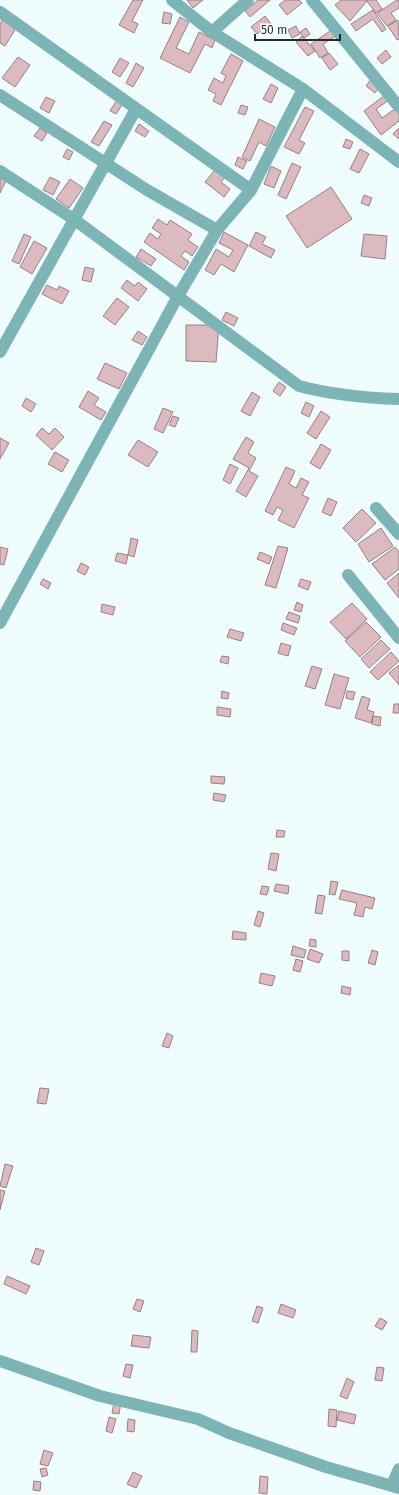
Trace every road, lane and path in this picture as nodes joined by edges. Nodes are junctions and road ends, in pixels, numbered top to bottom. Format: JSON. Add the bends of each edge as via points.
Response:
{"nodes":[{"id":1,"x":172,"y":0,"type":"edge"},
{"id":2,"x":248,"y":0,"type":"edge"},
{"id":3,"x":312,"y":0,"type":"edge"},
{"id":4,"x":0,"y":12,"type":"edge"},
{"id":5,"x":212,"y":32,"type":"junction"},
{"id":6,"x":303,"y":89,"type":"junction"},
{"id":7,"x":0,"y":95,"type":"edge"},
{"id":8,"x":399,"y":107,"type":"edge"},
{"id":9,"x":136,"y":109,"type":"junction"},
{"id":10,"x":399,"y":162,"type":"edge"},
{"id":11,"x":107,"y":164,"type":"junction"},
{"id":12,"x":0,"y":171,"type":"edge"},
{"id":13,"x":251,"y":190,"type":"junction"},
{"id":14,"x":75,"y":220,"type":"junction"},
{"id":15,"x":217,"y":230,"type":"junction"},
{"id":16,"x":178,"y":296,"type":"junction"},
{"id":17,"x":0,"y":352,"type":"edge"},
{"id":18,"x":399,"y":399,"type":"edge"},
{"id":19,"x":376,"y":508,"type":"dead end"},
{"id":20,"x":399,"y":534,"type":"edge"},
{"id":21,"x":348,"y":576,"type":"dead end"},
{"id":22,"x":0,"y":623,"type":"edge"},
{"id":23,"x":399,"y":638,"type":"edge"},
{"id":24,"x":0,"y":1361,"type":"edge"},
{"id":25,"x":399,"y":1469,"type":"edge"},
{"id":26,"x":396,"y":1487,"type":"edge"}],
"edges":[{"from":1,"to":5,"type":"street"},
{"from":2,"to":5,"type":"street"},
{"from":3,"to":8,"type":"street"},
{"from":4,"to":9,"type":"street"},
{"from":5,"to":6,"type":"street"},
{"from":6,"to":10,"type":"street"},
{"from":6,"to":13,"type":"street"},
{"from":7,"to":11,"type":"street"},
{"from":9,"to":11,"type":"street"},
{"from":9,"to":13,"type":"street"},
{"from":11,"to":14,"type":"street"},
{"from":11,"to":15,"type":"street"},
{"from":12,"to":14,"type":"street"},
{"from":13,"to":15,"type":"street"},
{"from":14,"to":16,"type":"street"},
{"from":14,"to":17,"type":"street"},
{"from":15,"to":16,"type":"street"},
{"from":16,"to":18,"type":"street","via":[[299,386],[355,397]]},
{"from":16,"to":22,"type":"street"},
{"from":19,"to":20,"type":"street"},
{"from":21,"to":23,"type":"street"},
{"from":24,"to":26,"type":"street","via":[[100,1396],[198,1420],[326,1467]]},
{"from":25,"to":26,"type":"street"}]}
